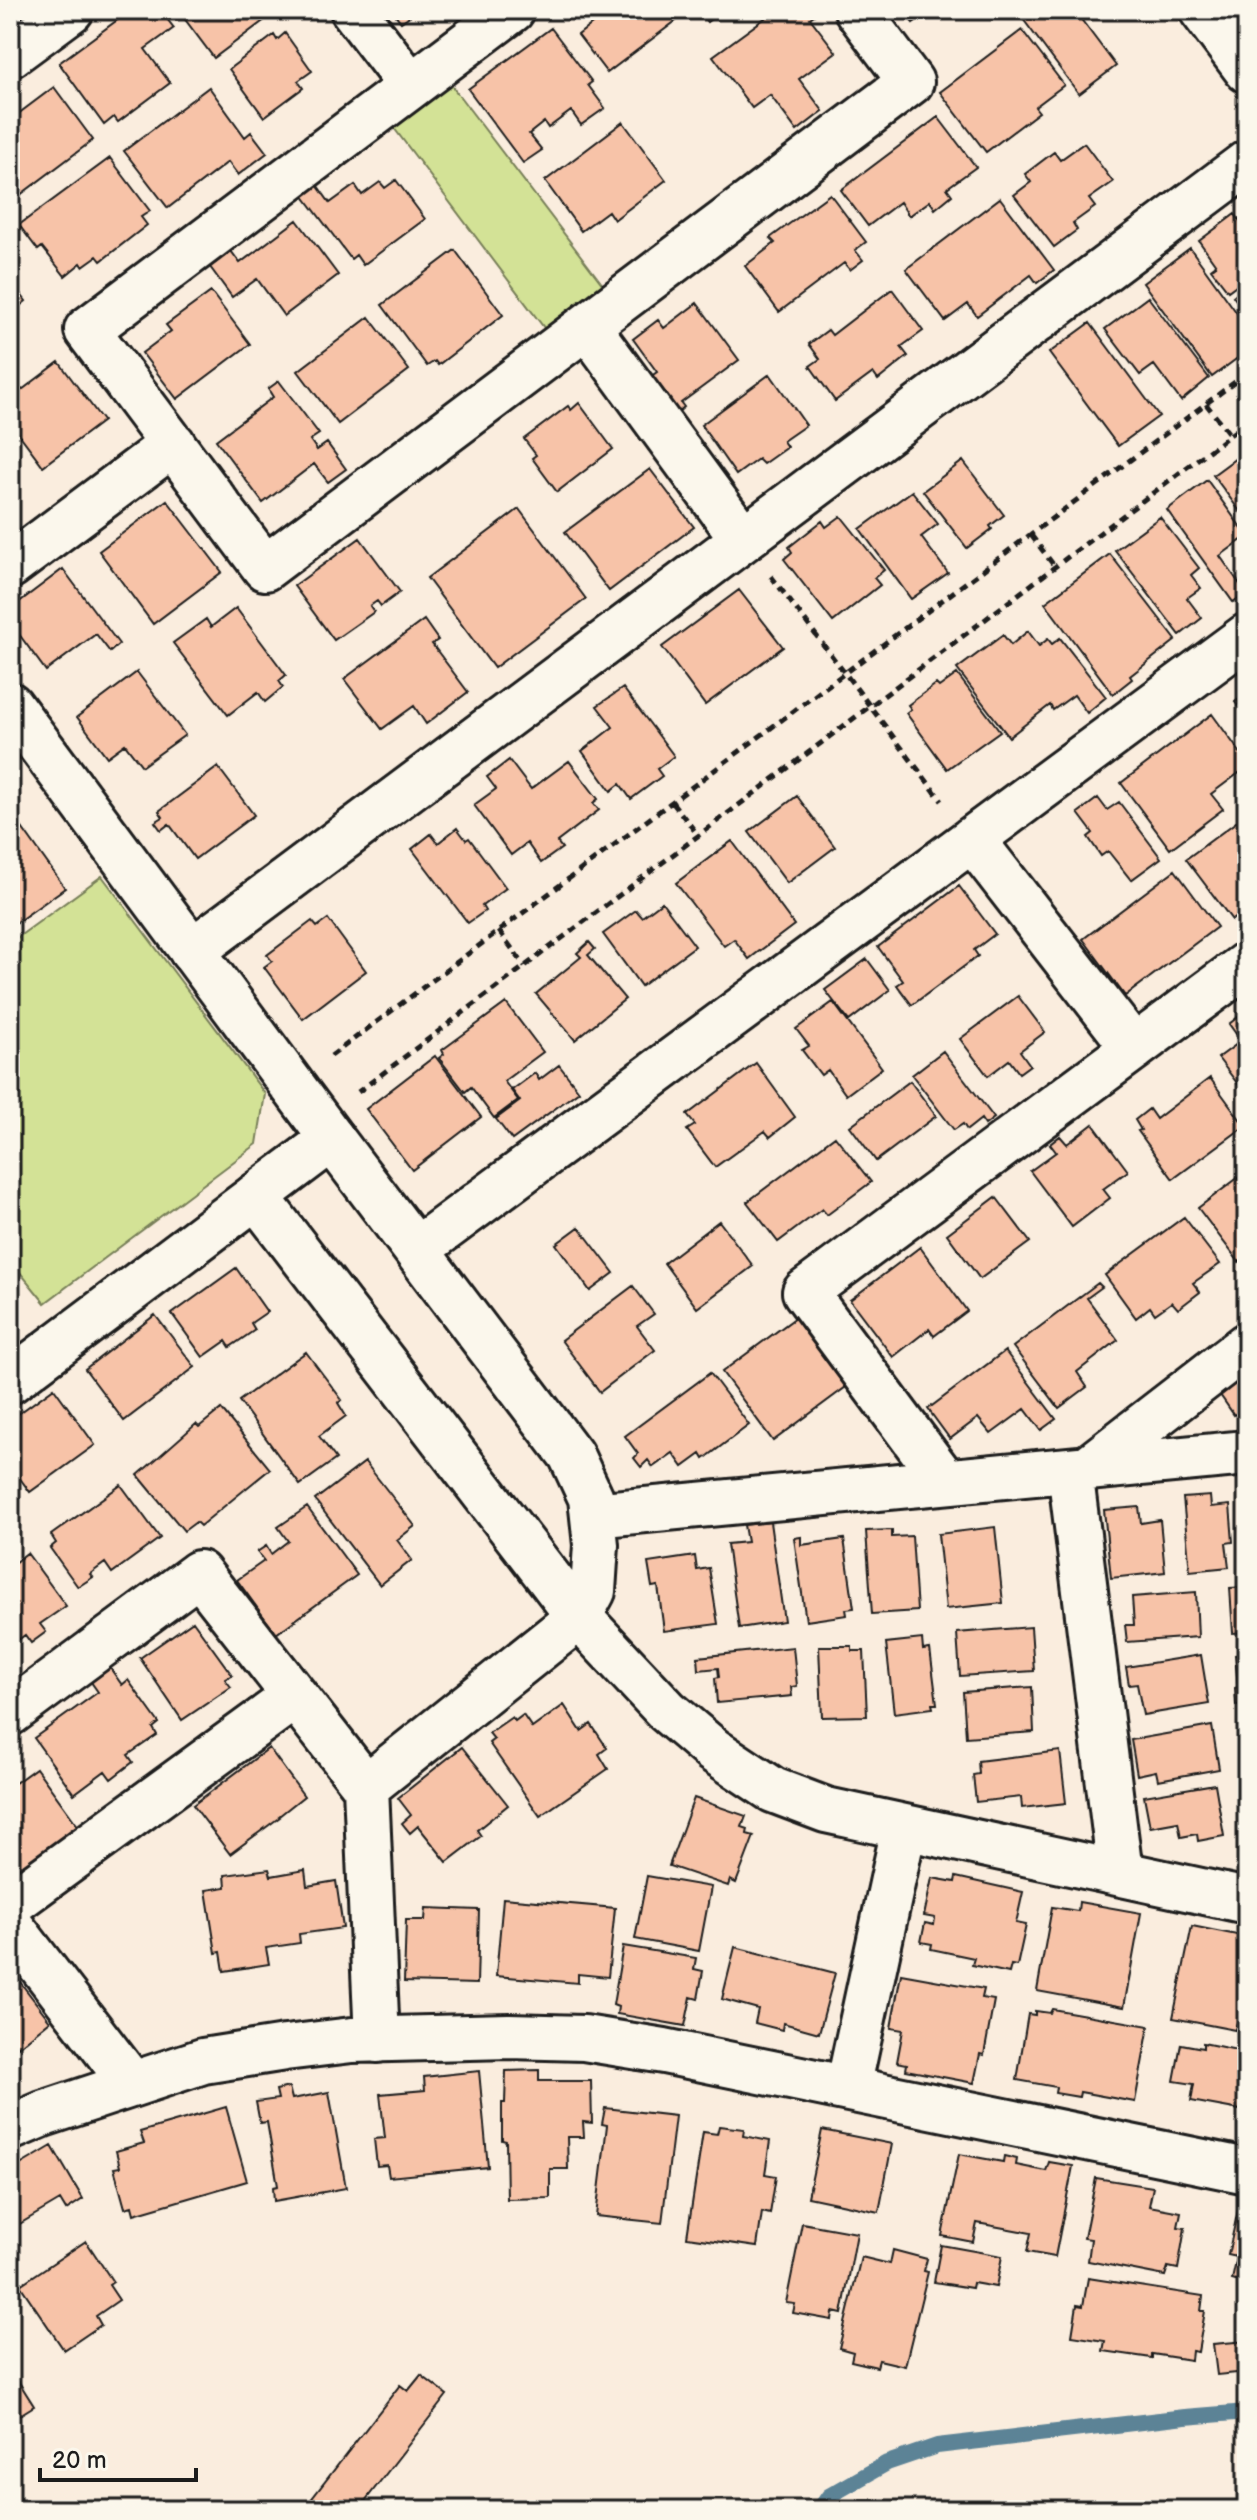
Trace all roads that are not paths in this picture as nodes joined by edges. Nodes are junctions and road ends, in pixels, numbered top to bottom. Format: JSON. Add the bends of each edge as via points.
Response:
{"nodes":[{"id":1,"x":71,"y":10,"type":"edge"},
{"id":2,"x":353,"y":10,"type":"edge"},
{"id":3,"x":512,"y":10,"type":"edge"},
{"id":4,"x":857,"y":10,"type":"edge"},
{"id":5,"x":1202,"y":10,"type":"edge"},
{"id":6,"x":10,"y":55,"type":"edge"},
{"id":7,"x":1247,"y":70,"type":"edge"},
{"id":8,"x":411,"y":86,"type":"junction"},
{"id":9,"x":1247,"y":163,"type":"edge"},
{"id":10,"x":587,"y":326,"type":"junction"},
{"id":11,"x":173,"y":444,"type":"junction"},
{"id":12,"x":743,"y":539,"type":"junction"},
{"id":13,"x":10,"y":566,"type":"edge"},
{"id":14,"x":1247,"y":636,"type":"edge"},
{"id":15,"x":10,"y":705,"type":"edge"},
{"id":16,"x":972,"y":839,"type":"junction"},
{"id":17,"x":192,"y":951,"type":"junction"},
{"id":18,"x":1247,"y":964,"type":"edge"},
{"id":19,"x":1134,"y":1048,"type":"junction"},
{"id":20,"x":325,"y":1130,"type":"junction"},
{"id":21,"x":256,"y":1196,"type":"junction"},
{"id":22,"x":416,"y":1250,"type":"junction"},
{"id":23,"x":1247,"y":1345,"type":"edge"},
{"id":24,"x":10,"y":1381,"type":"edge"},
{"id":25,"x":1247,"y":1453,"type":"edge"},
{"id":26,"x":1079,"y":1469,"type":"junction"},
{"id":27,"x":945,"y":1481,"type":"junction"},
{"id":28,"x":593,"y":1515,"type":"junction"},
{"id":29,"x":579,"y":1617,"type":"junction"},
{"id":30,"x":295,"y":1696,"type":"junction"},
{"id":31,"x":10,"y":1713,"type":"edge"},
{"id":32,"x":366,"y":1787,"type":"junction"},
{"id":33,"x":904,"y":1828,"type":"junction"},
{"id":34,"x":1120,"y":1873,"type":"junction"},
{"id":35,"x":1247,"y":1901,"type":"edge"},
{"id":36,"x":10,"y":1904,"type":"edge"},
{"id":37,"x":10,"y":1925,"type":"edge"},
{"id":38,"x":377,"y":2040,"type":"junction"},
{"id":39,"x":132,"y":2084,"type":"junction"},
{"id":40,"x":848,"y":2088,"type":"junction"},
{"id":41,"x":10,"y":2128,"type":"edge"},
{"id":42,"x":1247,"y":2171,"type":"edge"}],
"edges":[{"from":1,"to":6,"type":"street"},
{"from":2,"to":8,"type":"street"},
{"from":3,"to":8,"type":"street"},
{"from":4,"to":10,"type":"street","via":[[911,82]]},
{"from":5,"to":7,"type":"street"},
{"from":8,"to":11,"type":"street","via":[[87,330]]},
{"from":9,"to":12,"type":"street"},
{"from":10,"to":11,"type":"street","via":[[265,568]]},
{"from":10,"to":12,"type":"street"},
{"from":11,"to":13,"type":"street"},
{"from":12,"to":17,"type":"street"},
{"from":14,"to":16,"type":"street"},
{"from":15,"to":17,"type":"street"},
{"from":16,"to":19,"type":"street"},
{"from":16,"to":22,"type":"street"},
{"from":17,"to":20,"type":"street"},
{"from":18,"to":19,"type":"street"},
{"from":19,"to":27,"type":"street","via":[[805,1292]]},
{"from":20,"to":21,"type":"street"},
{"from":20,"to":22,"type":"street"},
{"from":21,"to":24,"type":"street"},
{"from":21,"to":29,"type":"street"},
{"from":22,"to":28,"type":"street","via":[[571,1455]]},
{"from":23,"to":26,"type":"street"},
{"from":25,"to":26,"type":"street"},
{"from":26,"to":27,"type":"street"},
{"from":26,"to":34,"type":"street"},
{"from":27,"to":28,"type":"street"},
{"from":28,"to":29,"type":"street","via":[[593,1591]]},
{"from":29,"to":32,"type":"street"},
{"from":29,"to":33,"type":"street","via":[[667,1711],[773,1790],[826,1810]]},
{"from":30,"to":31,"type":"street","via":[[199,1573]]},
{"from":30,"to":32,"type":"street"},
{"from":30,"to":36,"type":"street"},
{"from":32,"to":38,"type":"street"},
{"from":33,"to":34,"type":"street"},
{"from":33,"to":40,"type":"street"},
{"from":34,"to":35,"type":"street"},
{"from":37,"to":39,"type":"street"},
{"from":38,"to":39,"type":"street","via":[[203,2061]]},
{"from":38,"to":40,"type":"street","via":[[584,2038]]},
{"from":39,"to":41,"type":"street"},
{"from":40,"to":42,"type":"street"}]}
